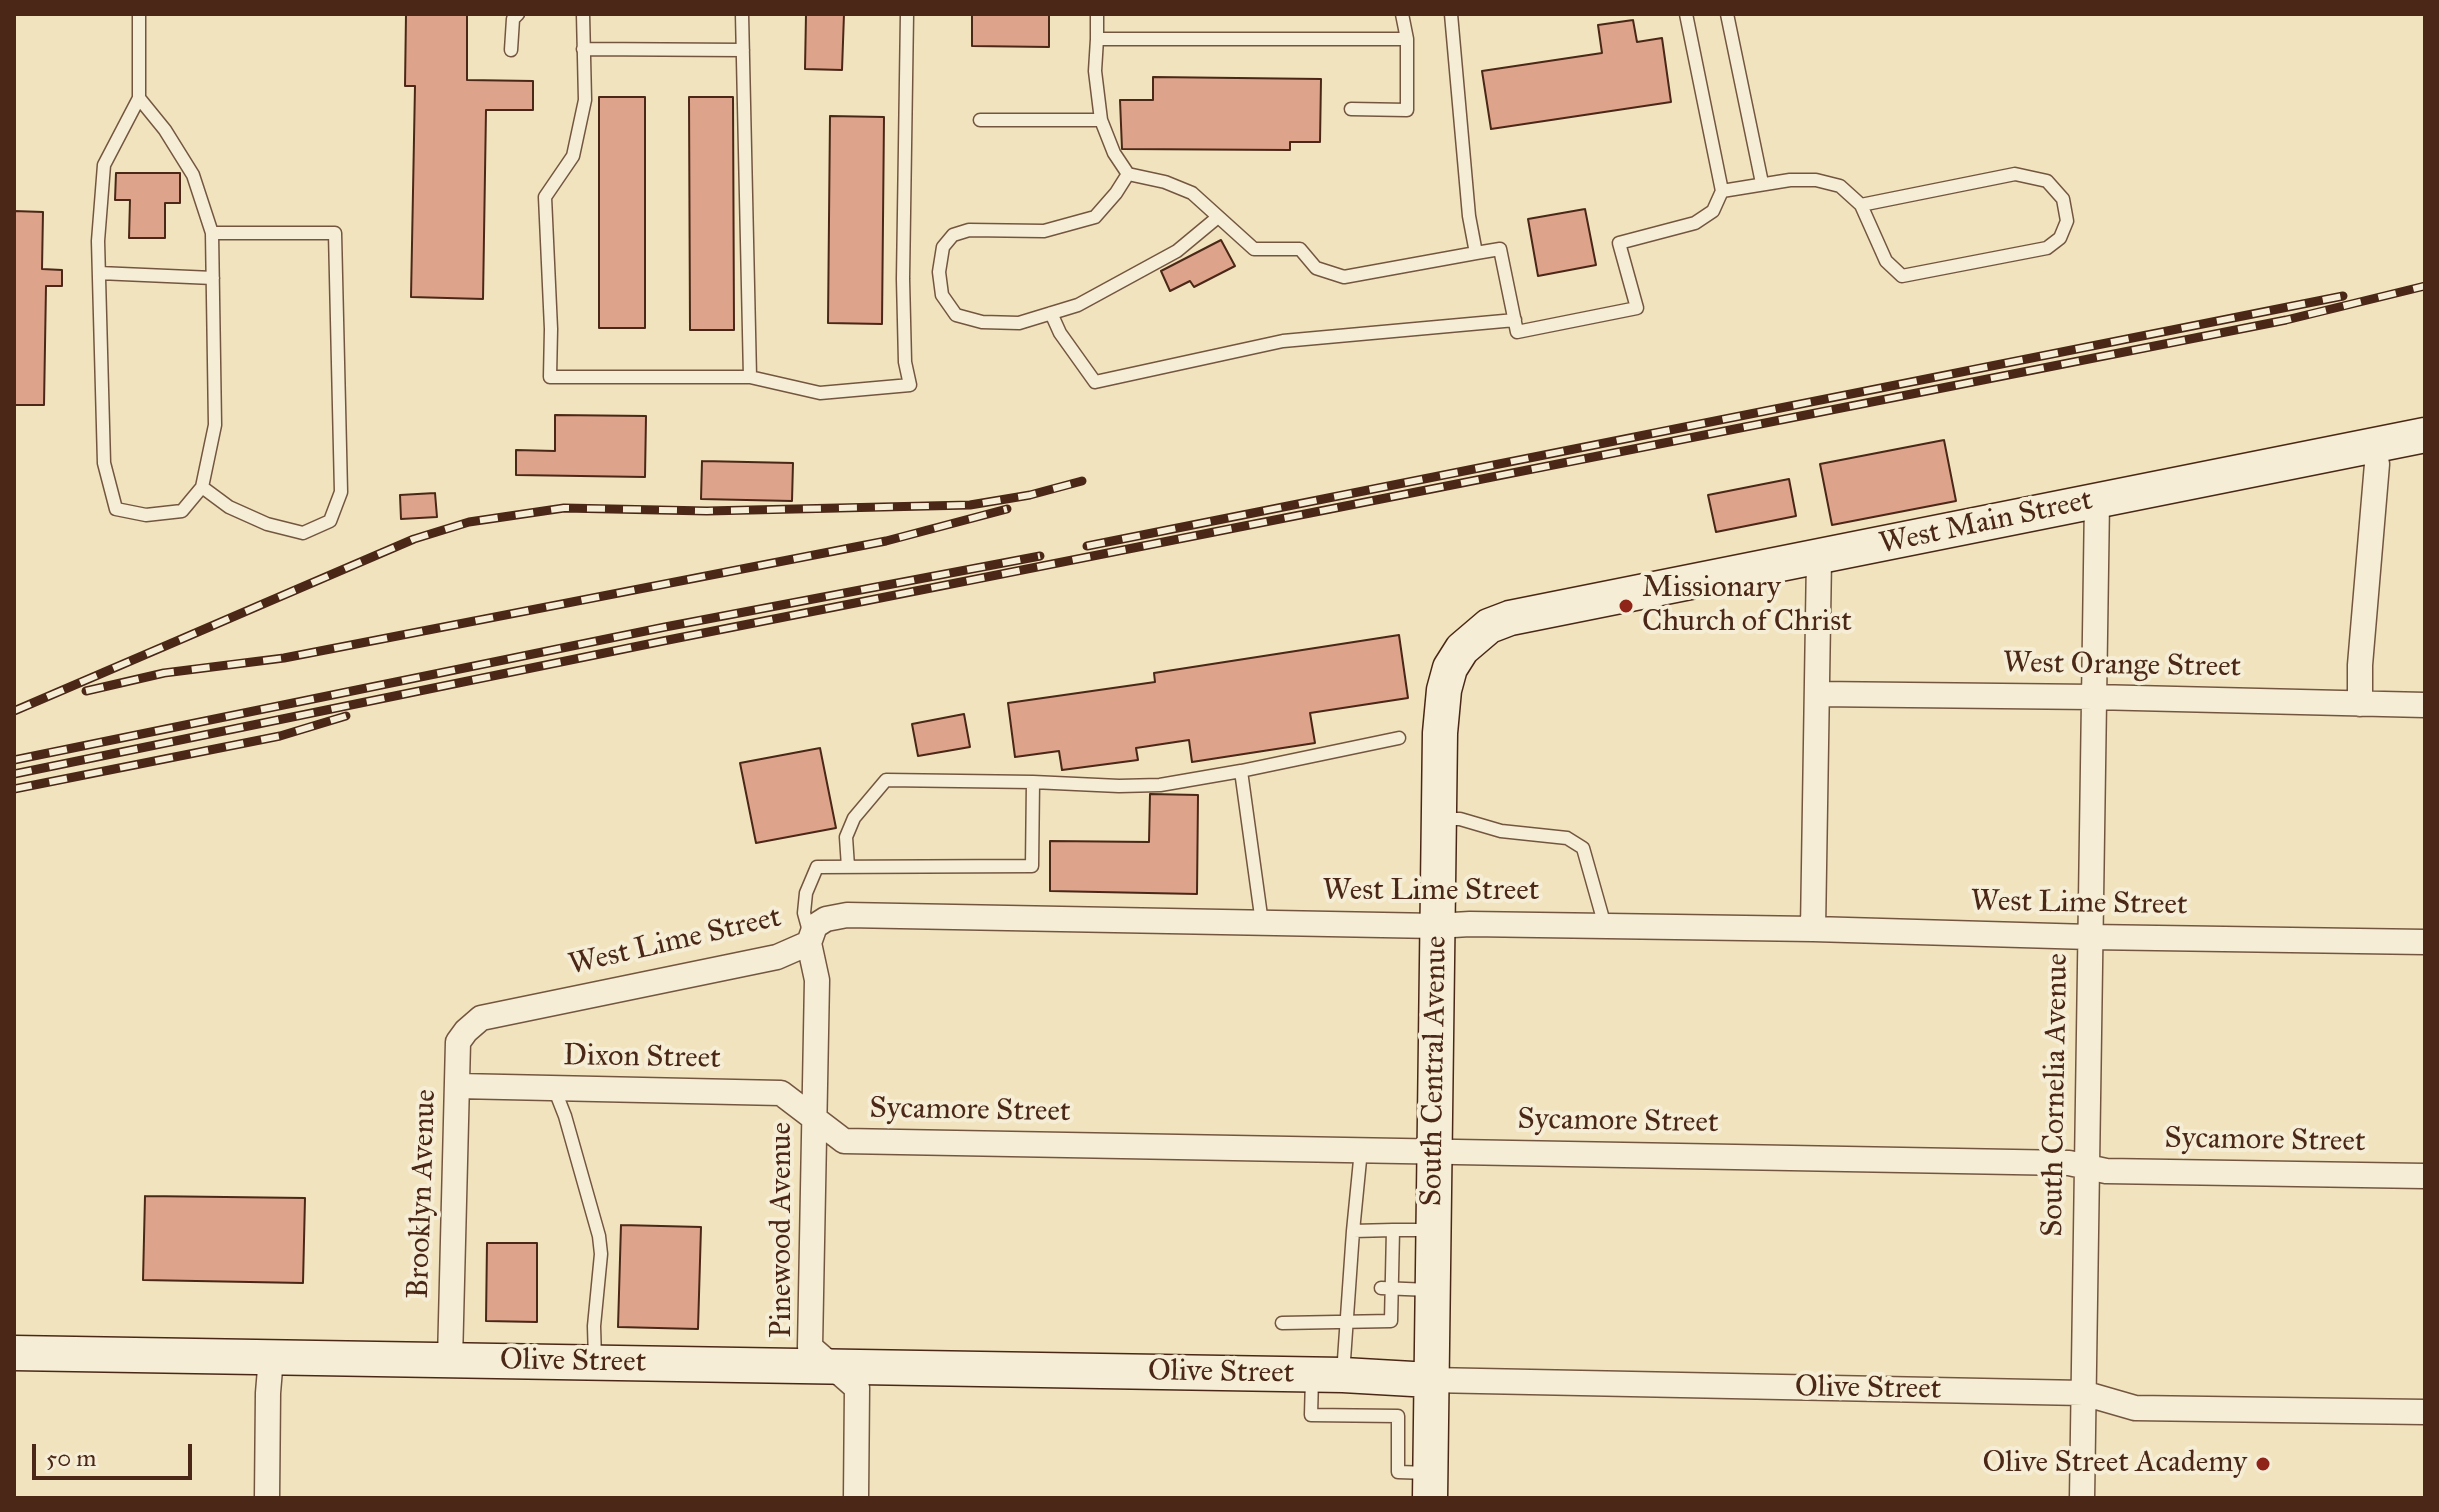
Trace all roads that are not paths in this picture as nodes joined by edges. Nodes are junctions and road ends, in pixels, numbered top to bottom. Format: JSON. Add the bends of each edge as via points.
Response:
{"nodes":[{"id":1,"x":139,"y":14,"type":"edge"},
{"id":2,"x":518,"y":14,"type":"edge"},
{"id":3,"x":583,"y":14,"type":"edge"},
{"id":4,"x":742,"y":14,"type":"edge"},
{"id":5,"x":907,"y":14,"type":"edge"},
{"id":6,"x":1097,"y":14,"type":"edge"},
{"id":7,"x":1402,"y":14,"type":"edge"},
{"id":8,"x":1451,"y":14,"type":"edge"},
{"id":9,"x":1686,"y":14,"type":"edge"},
{"id":10,"x":1727,"y":14,"type":"edge"},
{"id":11,"x":1097,"y":39,"type":"junction"},
{"id":12,"x":1407,"y":39,"type":"junction"},
{"id":13,"x":583,"y":49,"type":"junction"},
{"id":14,"x":511,"y":50,"type":"dead end"},
{"id":15,"x":743,"y":50,"type":"junction"},
{"id":16,"x":139,"y":98,"type":"junction"},
{"id":17,"x":1351,"y":109,"type":"dead end"},
{"id":18,"x":980,"y":120,"type":"dead end"},
{"id":19,"x":1101,"y":120,"type":"junction"},
{"id":20,"x":1128,"y":174,"type":"junction"},
{"id":21,"x":1762,"y":183,"type":"junction"},
{"id":22,"x":1722,"y":191,"type":"junction"},
{"id":23,"x":1861,"y":205,"type":"junction"},
{"id":24,"x":1218,"y":217,"type":"junction"},
{"id":25,"x":212,"y":233,"type":"junction"},
{"id":26,"x":1476,"y":253,"type":"junction"},
{"id":27,"x":99,"y":273,"type":"junction"},
{"id":28,"x":213,"y":278,"type":"junction"},
{"id":29,"x":1051,"y":313,"type":"junction"},
{"id":30,"x":1515,"y":320,"type":"junction"},
{"id":31,"x":750,"y":377,"type":"junction"},
{"id":32,"x":2425,"y":435,"type":"edge"},
{"id":33,"x":2373,"y":446,"type":"junction"},
{"id":34,"x":202,"y":487,"type":"junction"},
{"id":35,"x":2097,"y":501,"type":"junction"},
{"id":36,"x":1819,"y":558,"type":"junction"},
{"id":37,"x":1462,"y":649,"type":"joint"},
{"id":38,"x":1817,"y":694,"type":"junction"},
{"id":39,"x":2093,"y":697,"type":"junction"},
{"id":40,"x":2360,"y":704,"type":"junction"},
{"id":41,"x":2425,"y":705,"type":"edge"},
{"id":42,"x":1399,"y":738,"type":"dead end"},
{"id":43,"x":1241,"y":771,"type":"junction"},
{"id":44,"x":1033,"y":782,"type":"junction"},
{"id":45,"x":1438,"y":819,"type":"junction"},
{"id":46,"x":848,"y":867,"type":"junction"},
{"id":47,"x":1262,"y":923,"type":"junction"},
{"id":48,"x":1436,"y":926,"type":"junction"},
{"id":49,"x":1605,"y":926,"type":"junction"},
{"id":50,"x":1813,"y":929,"type":"junction"},
{"id":51,"x":2090,"y":937,"type":"junction"},
{"id":52,"x":809,"y":939,"type":"junction"},
{"id":53,"x":2425,"y":942,"type":"edge"},
{"id":54,"x":466,"y":1031,"type":"joint"},
{"id":55,"x":458,"y":1086,"type":"junction"},
{"id":56,"x":554,"y":1088,"type":"junction"},
{"id":57,"x":815,"y":1120,"type":"junction"},
{"id":58,"x":1361,"y":1150,"type":"junction"},
{"id":59,"x":1434,"y":1152,"type":"junction"},
{"id":60,"x":2087,"y":1167,"type":"junction"},
{"id":61,"x":2425,"y":1176,"type":"edge"},
{"id":62,"x":1432,"y":1229,"type":"junction"},
{"id":63,"x":1393,"y":1230,"type":"junction"},
{"id":64,"x":1353,"y":1231,"type":"junction"},
{"id":65,"x":1387,"y":1289,"type":"junction"},
{"id":66,"x":1431,"y":1290,"type":"junction"},
{"id":67,"x":1282,"y":1323,"type":"dead end"},
{"id":68,"x":1345,"y":1323,"type":"junction"},
{"id":69,"x":14,"y":1353,"type":"edge"},
{"id":70,"x":271,"y":1357,"type":"junction"},
{"id":71,"x":450,"y":1360,"type":"junction"},
{"id":72,"x":595,"y":1363,"type":"junction"},
{"id":73,"x":835,"y":1367,"type":"junction"},
{"id":74,"x":1328,"y":1375,"type":"junction"},
{"id":75,"x":1430,"y":1380,"type":"junction"},
{"id":76,"x":2083,"y":1393,"type":"junction"},
{"id":77,"x":2425,"y":1412,"type":"edge"},
{"id":78,"x":1430,"y":1485,"type":"edge"},
{"id":79,"x":267,"y":1498,"type":"edge"},
{"id":80,"x":856,"y":1498,"type":"edge"},
{"id":81,"x":2082,"y":1498,"type":"edge"}],
"edges":[{"from":1,"to":16,"type":"lane"},
{"from":2,"to":14,"type":"lane"},
{"from":3,"to":13,"type":"lane"},
{"from":4,"to":15,"type":"lane"},
{"from":5,"to":31,"type":"lane","via":[[903,279],[910,385],[820,393]]},
{"from":6,"to":11,"type":"lane"},
{"from":7,"to":12,"type":"lane"},
{"from":8,"to":26,"type":"lane"},
{"from":9,"to":22,"type":"lane"},
{"from":10,"to":21,"type":"lane"},
{"from":11,"to":12,"type":"lane"},
{"from":11,"to":19,"type":"lane"},
{"from":12,"to":17,"type":"lane","via":[[1407,110]]},
{"from":13,"to":15,"type":"lane"},
{"from":13,"to":31,"type":"lane","via":[[585,100],[573,156],[545,197],[550,377]]},
{"from":15,"to":31,"type":"lane"},
{"from":16,"to":25,"type":"lane","via":[[193,175]]},
{"from":16,"to":27,"type":"lane","via":[[104,165]]},
{"from":18,"to":19,"type":"lane"},
{"from":19,"to":20,"type":"lane"},
{"from":20,"to":24,"type":"lane","via":[[1192,193]]},
{"from":20,"to":29,"type":"lane","via":[[1095,217],[1044,231],[969,230],[953,235],[943,247],[942,295],[956,315],[1019,323]]},
{"from":21,"to":22,"type":"lane"},
{"from":21,"to":23,"type":"lane","via":[[1816,180],[1840,186]]},
{"from":22,"to":30,"type":"lane","via":[[1713,211],[1695,223],[1619,243],[1637,308],[1517,332]]},
{"from":23,"to":23,"type":"lane","via":[[1886,261],[1902,276],[2047,248],[2060,238],[2067,221],[2063,199],[2047,181],[2015,174]]},
{"from":24,"to":26,"type":"lane","via":[[1254,249],[1300,249],[1316,268],[1344,277]]},
{"from":24,"to":29,"type":"lane","via":[[1177,251],[1078,305]]},
{"from":25,"to":28,"type":"lane"},
{"from":25,"to":34,"type":"lane","via":[[335,233],[341,492],[330,521],[303,533],[229,507]]},
{"from":26,"to":30,"type":"lane","via":[[1500,249]]},
{"from":27,"to":28,"type":"lane"},
{"from":27,"to":34,"type":"lane","via":[[104,463],[116,509],[146,515],[182,511]]},
{"from":28,"to":34,"type":"lane","via":[[215,425]]},
{"from":29,"to":30,"type":"lane","via":[[1095,382],[1283,341]]},
{"from":32,"to":33,"type":"main road","name":"West Main Street"},
{"from":33,"to":35,"type":"main road","name":"West Main Street"},
{"from":33,"to":40,"type":"street","via":[[2377,464]]},
{"from":35,"to":36,"type":"main road","name":"West Main Street"},
{"from":35,"to":39,"type":"street","name":"South Cornelia Avenue"},
{"from":36,"to":37,"type":"main road","name":"West Main Street","via":[[1510,618],[1489,626]]},
{"from":36,"to":38,"type":"street"},
{"from":37,"to":45,"type":"main road","name":"South Central Avenue","via":[[1444,690]]},
{"from":38,"to":39,"type":"street","name":"West Orange Street"},
{"from":38,"to":50,"type":"street"},
{"from":39,"to":40,"type":"street","name":"West Orange Street"},
{"from":39,"to":51,"type":"street","name":"South Cornelia Avenue"},
{"from":40,"to":41,"type":"street","name":"West Orange Street"},
{"from":42,"to":43,"type":"lane"},
{"from":43,"to":44,"type":"lane","via":[[1160,785]]},
{"from":43,"to":47,"type":"lane"},
{"from":44,"to":46,"type":"lane","via":[[886,780],[854,818],[846,837]]},
{"from":44,"to":46,"type":"lane","via":[[1032,866]]},
{"from":45,"to":48,"type":"main road","name":"South Central Avenue"},
{"from":45,"to":49,"type":"lane","via":[[1567,838],[1583,848]]},
{"from":46,"to":52,"type":"lane","via":[[817,867],[806,893]]},
{"from":47,"to":48,"type":"street","name":"West Lime Street"},
{"from":47,"to":52,"type":"street","name":"West Lime Street","via":[[847,915],[819,921]]},
{"from":48,"to":49,"type":"street","name":"West Lime Street"},
{"from":48,"to":59,"type":"main road","name":"South Central Avenue"},
{"from":49,"to":50,"type":"street","name":"West Lime Street"},
{"from":50,"to":51,"type":"street","name":"West Lime Street"},
{"from":51,"to":53,"type":"street","name":"West Lime Street"},
{"from":51,"to":60,"type":"street","name":"South Cornelia Avenue"},
{"from":52,"to":54,"type":"street","name":"West Lime Street","via":[[777,957],[481,1018]]},
{"from":52,"to":57,"type":"street","name":"Pinewood Avenue","via":[[817,980]]},
{"from":54,"to":55,"type":"street","name":"Brooklyn Avenue","via":[[458,1042]]},
{"from":55,"to":56,"type":"street","name":"Dixon Street"},
{"from":55,"to":71,"type":"street","name":"Brooklyn Avenue"},
{"from":56,"to":57,"type":"street","name":"Dixon Street","via":[[781,1093]]},
{"from":56,"to":72,"type":"lane","via":[[599,1236]]},
{"from":57,"to":58,"type":"street","name":"Sycamore Street","via":[[844,1141]]},
{"from":57,"to":73,"type":"street","name":"Pinewood Avenue","via":[[810,1347]]},
{"from":58,"to":59,"type":"street","name":"Sycamore Street"},
{"from":58,"to":64,"type":"lane"},
{"from":59,"to":60,"type":"street","name":"Sycamore Street"},
{"from":59,"to":62,"type":"main road","name":"South Central Avenue"},
{"from":60,"to":61,"type":"street","name":"Sycamore Street"},
{"from":60,"to":76,"type":"street","name":"South Cornelia Avenue"},
{"from":62,"to":63,"type":"lane"},
{"from":62,"to":66,"type":"main road","name":"South Central Avenue"},
{"from":63,"to":64,"type":"lane"},
{"from":63,"to":65,"type":"lane"},
{"from":64,"to":68,"type":"lane","via":[[1354,1288]]},
{"from":65,"to":66,"type":"lane"},
{"from":65,"to":68,"type":"lane","via":[[1391,1321]]},
{"from":66,"to":75,"type":"main road","name":"South Central Avenue"},
{"from":67,"to":68,"type":"lane"},
{"from":68,"to":74,"type":"lane"},
{"from":69,"to":70,"type":"main road","name":"Olive Street"},
{"from":70,"to":71,"type":"main road","name":"Olive Street"},
{"from":70,"to":79,"type":"street"},
{"from":71,"to":72,"type":"main road","name":"Olive Street"},
{"from":72,"to":73,"type":"main road","name":"Olive Street"},
{"from":73,"to":74,"type":"main road","name":"Olive Street"},
{"from":73,"to":80,"type":"street","name":"Pinewood Avenue","via":[[857,1388]]},
{"from":74,"to":75,"type":"main road","name":"Olive Street"},
{"from":74,"to":78,"type":"lane","via":[[1311,1415],[1398,1416],[1398,1472]]},
{"from":75,"to":76,"type":"street","name":"Olive Street"},
{"from":75,"to":78,"type":"main road","name":"South Central Avenue"},
{"from":76,"to":77,"type":"street","name":"Olive Street","via":[[2135,1408]]},
{"from":76,"to":81,"type":"street","name":"South Cornelia Avenue"}]}
